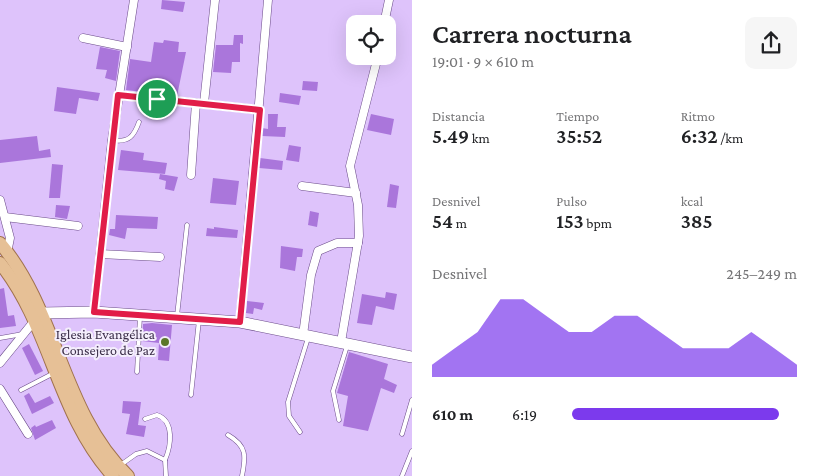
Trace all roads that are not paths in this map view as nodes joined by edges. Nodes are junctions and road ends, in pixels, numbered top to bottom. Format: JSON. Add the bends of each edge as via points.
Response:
{"nodes":[{"id":1,"x":134,"y":0,"type":"edge"},
{"id":2,"x":215,"y":0,"type":"edge"},
{"id":3,"x":268,"y":0,"type":"edge"},
{"id":4,"x":389,"y":0,"type":"edge"},
{"id":5,"x":386,"y":15,"type":"edge"},
{"id":6,"x":83,"y":38,"type":"dead end"},
{"id":7,"x":127,"y":47,"type":"junction"},
{"id":8,"x":376,"y":65,"type":"edge"},
{"id":9,"x":118,"y":95,"type":"junction"},
{"id":10,"x":200,"y":103,"type":"junction"},
{"id":11,"x":260,"y":110,"type":"junction"},
{"id":12,"x":139,"y":122,"type":"dead end"},
{"id":13,"x":112,"y":140,"type":"junction"},
{"id":14,"x":191,"y":175,"type":"dead end"},
{"id":15,"x":302,"y":186,"type":"dead end"},
{"id":16,"x":356,"y":193,"type":"junction"},
{"id":17,"x":0,"y":200,"type":"edge"},
{"id":18,"x":5,"y":217,"type":"junction"},
{"id":19,"x":187,"y":225,"type":"dead end"},
{"id":20,"x":78,"y":226,"type":"dead end"},
{"id":21,"x":358,"y":243,"type":"junction"},
{"id":22,"x":2,"y":253,"type":"edge"},
{"id":23,"x":100,"y":254,"type":"junction"},
{"id":24,"x":160,"y":257,"type":"dead end"},
{"id":25,"x":94,"y":312,"type":"junction"},
{"id":26,"x":140,"y":316,"type":"junction"},
{"id":27,"x":37,"y":317,"type":"junction"},
{"id":28,"x":177,"y":318,"type":"junction"},
{"id":29,"x":199,"y":320,"type":"junction"},
{"id":30,"x":240,"y":322,"type":"junction"},
{"id":31,"x":23,"y":334,"type":"junction"},
{"id":32,"x":306,"y":335,"type":"junction"},
{"id":33,"x":0,"y":338,"type":"edge"},
{"id":34,"x":344,"y":343,"type":"junction"},
{"id":35,"x":412,"y":357,"type":"edge"},
{"id":36,"x":0,"y":363,"type":"edge"},
{"id":37,"x":138,"y":372,"type":"dead end"},
{"id":38,"x":55,"y":373,"type":"junction"},
{"id":39,"x":0,"y":389,"type":"edge"},
{"id":40,"x":21,"y":390,"type":"dead end"},
{"id":41,"x":191,"y":395,"type":"dead end"},
{"id":42,"x":412,"y":400,"type":"edge"},
{"id":43,"x":145,"y":419,"type":"dead end"},
{"id":44,"x":339,"y":420,"type":"dead end"},
{"id":45,"x":300,"y":432,"type":"dead end"},
{"id":46,"x":28,"y":434,"type":"dead end"},
{"id":47,"x":402,"y":434,"type":"dead end"},
{"id":48,"x":228,"y":435,"type":"dead end"},
{"id":49,"x":412,"y":451,"type":"edge"},
{"id":50,"x":165,"y":460,"type":"junction"},
{"id":51,"x":120,"y":473,"type":"edge"},
{"id":52,"x":166,"y":476,"type":"edge"},
{"id":53,"x":242,"y":476,"type":"edge"},
{"id":54,"x":402,"y":476,"type":"edge"}],
"edges":[{"from":1,"to":7,"type":"street"},
{"from":2,"to":10,"type":"street"},
{"from":3,"to":11,"type":"street"},
{"from":4,"to":5,"type":"street"},
{"from":6,"to":7,"type":"street"},
{"from":7,"to":9,"type":"street"},
{"from":8,"to":16,"type":"street","via":[[350,166]]},
{"from":9,"to":10,"type":"street"},
{"from":9,"to":13,"type":"street"},
{"from":10,"to":11,"type":"street"},
{"from":10,"to":14,"type":"street"},
{"from":11,"to":30,"type":"street"},
{"from":12,"to":13,"type":"lane","via":[[131,138]]},
{"from":13,"to":23,"type":"street"},
{"from":15,"to":16,"type":"street"},
{"from":16,"to":21,"type":"street","via":[[360,217]]},
{"from":17,"to":18,"type":"street"},
{"from":18,"to":20,"type":"street"},
{"from":18,"to":22,"type":"street","via":[[10,238]]},
{"from":19,"to":28,"type":"lane"},
{"from":21,"to":32,"type":"street","via":[[337,243],[318,251],[313,262]]},
{"from":21,"to":34,"type":"street"},
{"from":22,"to":27,"type":"main road","via":[[18,268]]},
{"from":23,"to":24,"type":"street"},
{"from":23,"to":25,"type":"street"},
{"from":25,"to":26,"type":"street"},
{"from":25,"to":27,"type":"street"},
{"from":26,"to":28,"type":"street"},
{"from":26,"to":37,"type":"lane"},
{"from":27,"to":31,"type":"street"},
{"from":27,"to":38,"type":"main road"},
{"from":27,"to":51,"type":"main road","via":[[81,410]]},
{"from":28,"to":29,"type":"street"},
{"from":29,"to":30,"type":"street"},
{"from":29,"to":41,"type":"lane"},
{"from":30,"to":32,"type":"street"},
{"from":31,"to":33,"type":"lane"},
{"from":31,"to":36,"type":"street"},
{"from":32,"to":34,"type":"street"},
{"from":32,"to":45,"type":"lane","via":[[288,402],[289,416]]},
{"from":34,"to":35,"type":"street"},
{"from":34,"to":44,"type":"lane","via":[[333,391]]},
{"from":38,"to":40,"type":"lane"},
{"from":38,"to":51,"type":"main road","via":[[80,432],[97,458]]},
{"from":39,"to":46,"type":"street"},
{"from":42,"to":47,"type":"lane"},
{"from":43,"to":50,"type":"lane","via":[[157,415],[167,422],[170,442]]},
{"from":48,"to":53,"type":"lane","via":[[238,440],[244,450]]},
{"from":49,"to":54,"type":"lane"},
{"from":50,"to":51,"type":"lane","via":[[148,451],[136,454]]},
{"from":50,"to":52,"type":"lane"}]}
